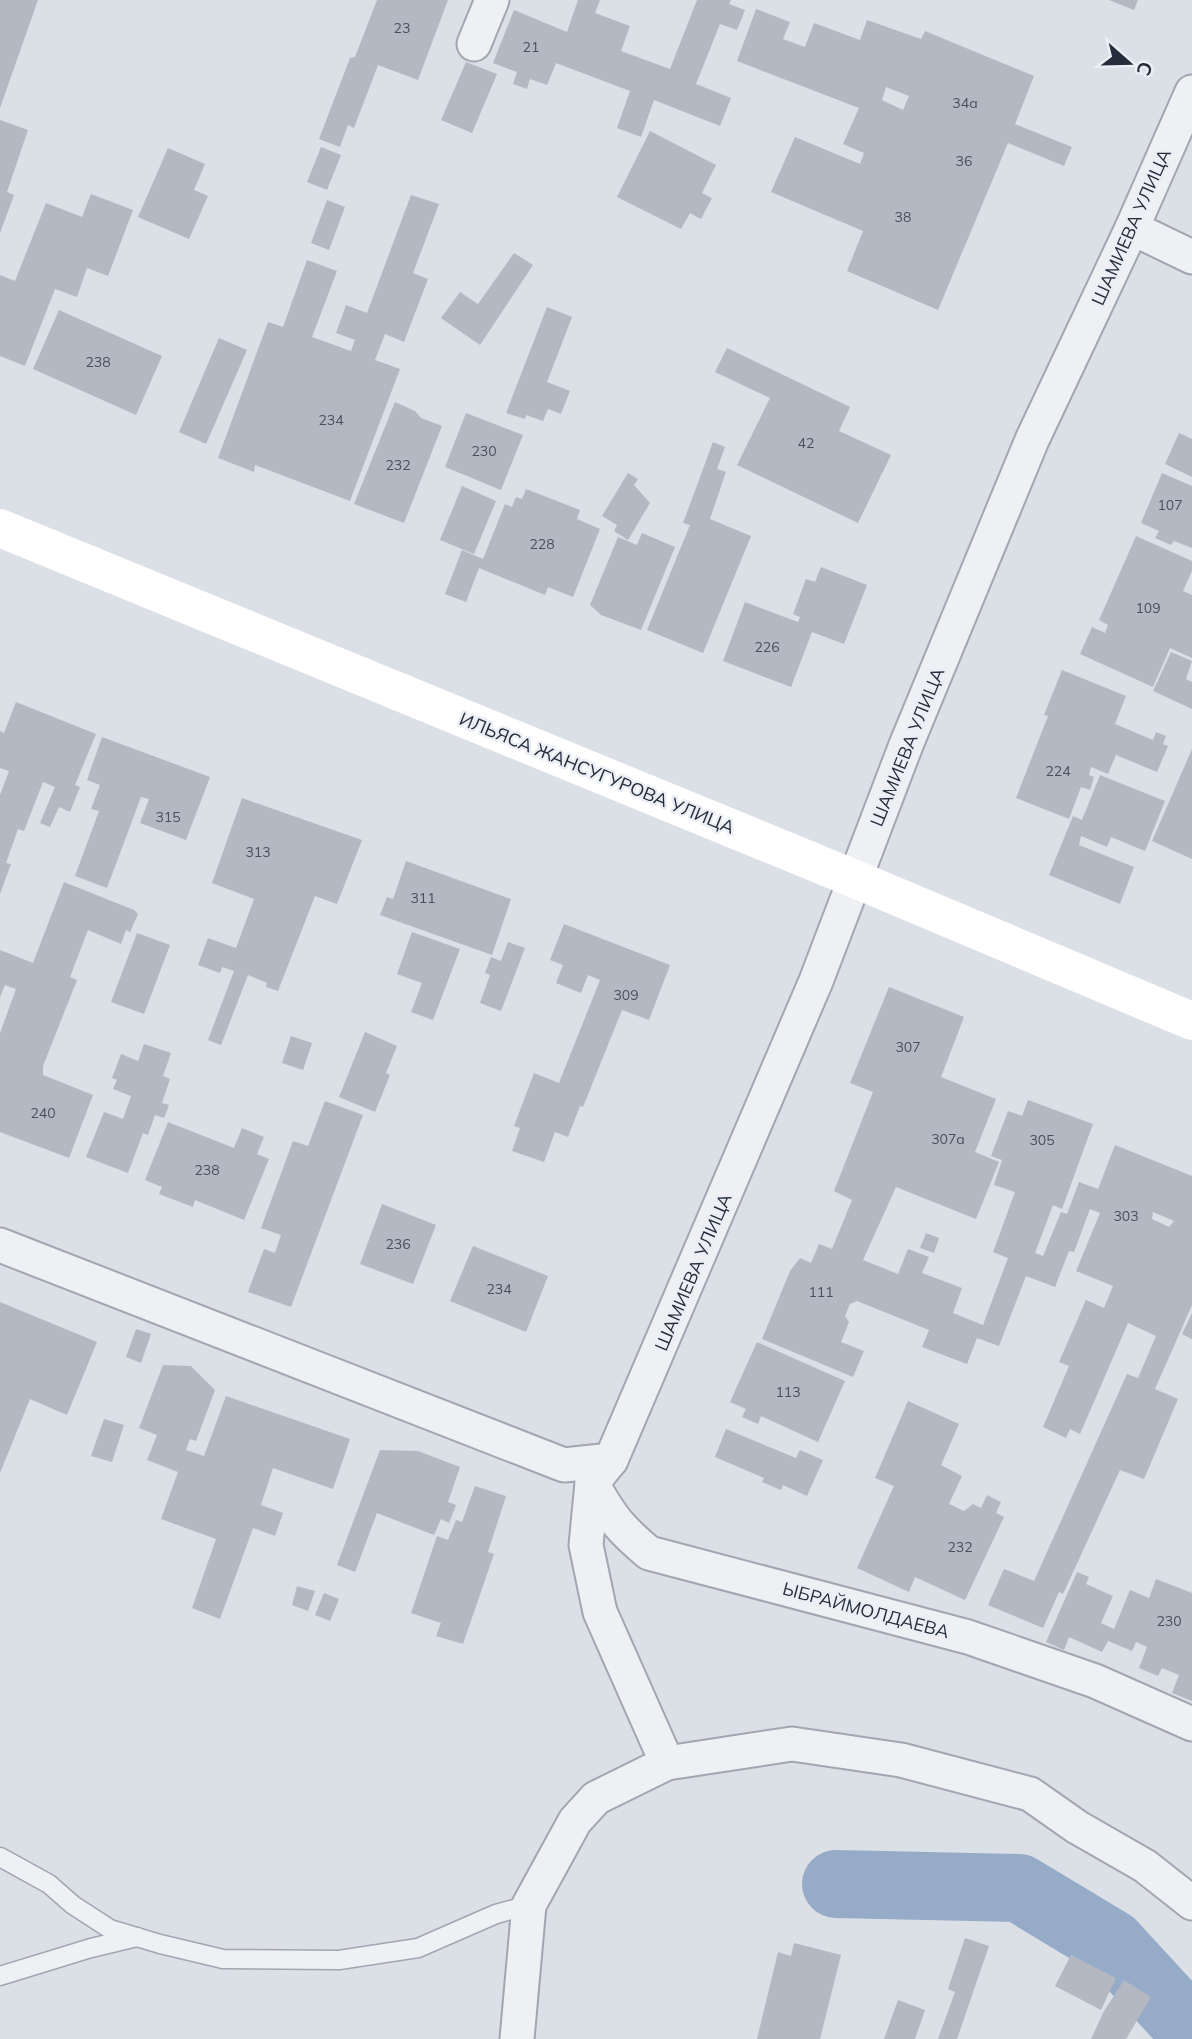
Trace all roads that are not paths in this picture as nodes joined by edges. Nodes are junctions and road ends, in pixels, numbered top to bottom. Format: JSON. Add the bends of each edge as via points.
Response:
{"nodes":[{"id":1,"x":492,"y":0,"type":"edge"},
{"id":2,"x":474,"y":44,"type":"dead end"},
{"id":3,"x":1192,"y":92,"type":"edge"},
{"id":4,"x":1132,"y":228,"type":"junction"},
{"id":5,"x":1192,"y":257,"type":"edge"},
{"id":6,"x":0,"y":528,"type":"edge"},
{"id":7,"x":855,"y":879,"type":"junction"},
{"id":8,"x":1192,"y":1021,"type":"edge"},
{"id":9,"x":0,"y":1245,"type":"edge"},
{"id":10,"x":602,"y":1472,"type":"junction"},
{"id":11,"x":1192,"y":1724,"type":"edge"},
{"id":12,"x":667,"y":1763,"type":"junction"},
{"id":13,"x":0,"y":1857,"type":"edge"},
{"id":14,"x":1192,"y":1903,"type":"edge"},
{"id":15,"x":529,"y":1905,"type":"junction"},
{"id":16,"x":137,"y":1937,"type":"junction"},
{"id":17,"x":0,"y":1976,"type":"edge"},
{"id":18,"x":517,"y":2039,"type":"edge"}],
"edges":[{"from":1,"to":2,"type":"street"},
{"from":3,"to":4,"type":"street","name":"ШАМИЕВА УЛИЦА"},
{"from":4,"to":5,"type":"street"},
{"from":4,"to":7,"type":"street","name":"ШАМИЕВА УЛИЦА","via":[[1032,440]]},
{"from":6,"to":7,"type":"street","name":"ИЛЬЯСА ЖАНСУГУРОВА УЛИЦА"},
{"from":7,"to":8,"type":"street","name":"ИЛЬЯСА ЖАНСУГУРОВА УЛИЦА"},
{"from":7,"to":10,"type":"street","name":"ШАМИЕВА УЛИЦА","via":[[635,1408]]},
{"from":9,"to":10,"type":"street","via":[[564,1465]]},
{"from":10,"to":11,"type":"street","name":"ЫБРАЙМОЛДАЕВА","via":[[610,1516],[649,1553],[968,1637],[1096,1681]]},
{"from":10,"to":12,"type":"street","name":"ШАМИЕВА УЛИЦА","via":[[586,1545],[600,1612]]},
{"from":12,"to":14,"type":"street","via":[[792,1744],[901,1760],[1030,1794],[1144,1866]]},
{"from":12,"to":15,"type":"street","via":[[596,1798],[575,1821]]},
{"from":13,"to":16,"type":"lane","via":[[49,1884],[110,1929]]},
{"from":15,"to":16,"type":"lane","via":[[496,1914],[418,1948],[339,1960],[223,1959]]},
{"from":15,"to":18,"type":"street"},
{"from":16,"to":17,"type":"lane"}]}
